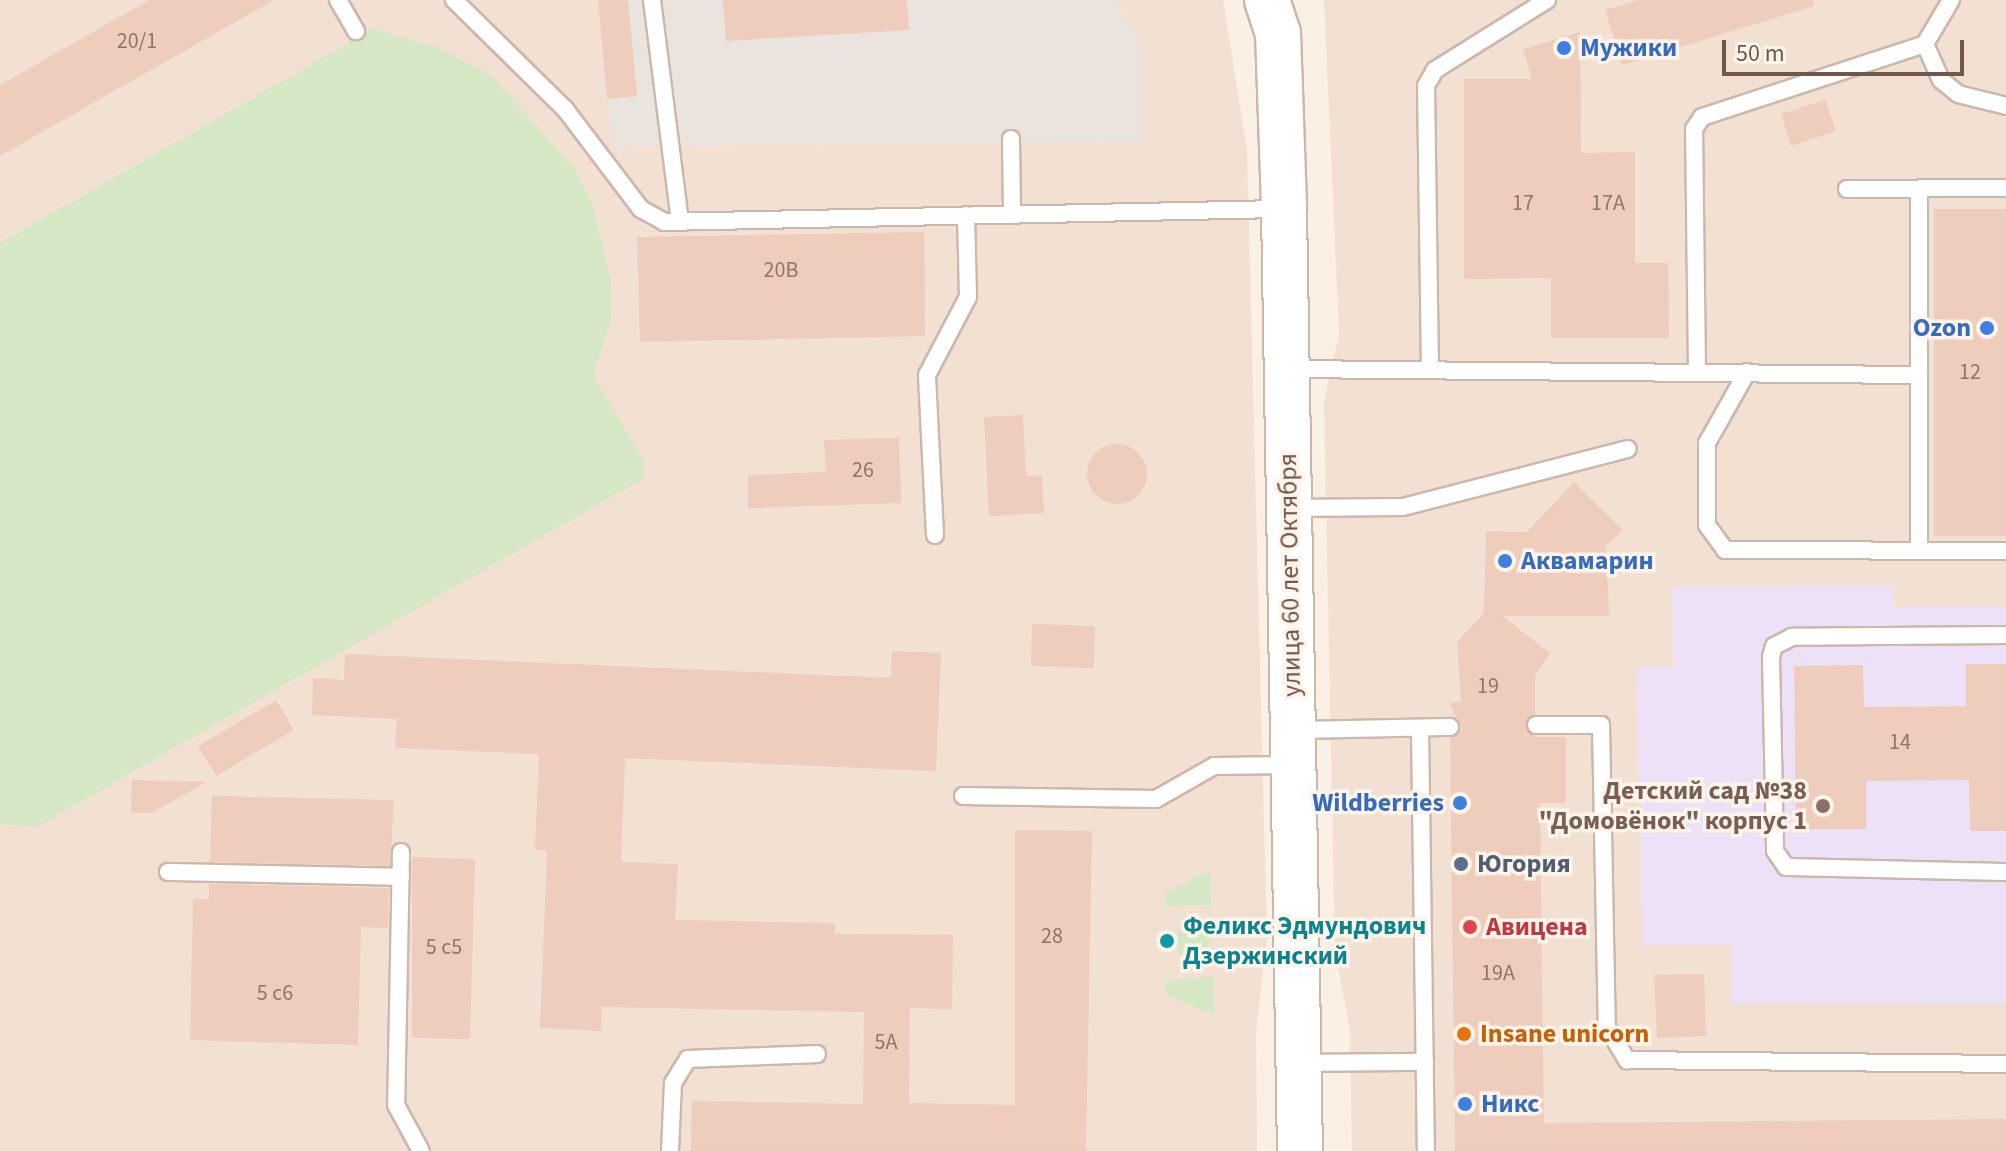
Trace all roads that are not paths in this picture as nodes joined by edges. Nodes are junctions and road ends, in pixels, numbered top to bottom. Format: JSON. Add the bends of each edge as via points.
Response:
{"nodes":[{"id":1,"x":338,"y":0,"type":"edge"},
{"id":2,"x":454,"y":0,"type":"edge"},
{"id":3,"x":652,"y":0,"type":"edge"},
{"id":4,"x":1547,"y":0,"type":"edge"},
{"id":5,"x":1951,"y":0,"type":"edge"},
{"id":6,"x":1276,"y":11,"type":"edge"},
{"id":7,"x":356,"y":31,"type":"dead end"},
{"id":8,"x":1925,"y":44,"type":"junction"},
{"id":9,"x":2006,"y":106,"type":"edge"},
{"id":10,"x":1011,"y":139,"type":"dead end"},
{"id":11,"x":2006,"y":188,"type":"edge"},
{"id":12,"x":1847,"y":189,"type":"dead end"},
{"id":13,"x":1919,"y":190,"type":"junction"},
{"id":14,"x":1284,"y":209,"type":"junction"},
{"id":15,"x":1012,"y":214,"type":"junction"},
{"id":16,"x":966,"y":215,"type":"junction"},
{"id":17,"x":680,"y":221,"type":"junction"},
{"id":18,"x":1287,"y":369,"type":"junction"},
{"id":19,"x":1430,"y":370,"type":"junction"},
{"id":20,"x":1697,"y":372,"type":"junction"},
{"id":21,"x":1747,"y":372,"type":"junction"},
{"id":22,"x":1919,"y":375,"type":"junction"},
{"id":23,"x":1628,"y":449,"type":"dead end"},
{"id":24,"x":1289,"y":508,"type":"junction"},
{"id":25,"x":935,"y":535,"type":"dead end"},
{"id":26,"x":1919,"y":551,"type":"junction"},
{"id":27,"x":2006,"y":551,"type":"edge"},
{"id":28,"x":2006,"y":635,"type":"edge"},
{"id":29,"x":1536,"y":725,"type":"dead end"},
{"id":30,"x":1450,"y":727,"type":"dead end"},
{"id":31,"x":1420,"y":728,"type":"junction"},
{"id":32,"x":1293,"y":748,"type":"junction"},
{"id":33,"x":963,"y":796,"type":"dead end"},
{"id":34,"x":401,"y":852,"type":"dead end"},
{"id":35,"x":168,"y":872,"type":"dead end"},
{"id":36,"x":2006,"y":872,"type":"edge"},
{"id":37,"x":401,"y":877,"type":"junction"},
{"id":38,"x":817,"y":1054,"type":"dead end"},
{"id":39,"x":1425,"y":1062,"type":"junction"},
{"id":40,"x":1298,"y":1063,"type":"junction"},
{"id":41,"x":2006,"y":1064,"type":"edge"},
{"id":42,"x":421,"y":1151,"type":"edge"},
{"id":43,"x":670,"y":1151,"type":"edge"},
{"id":44,"x":1300,"y":1151,"type":"edge"},
{"id":45,"x":1426,"y":1151,"type":"edge"}],
"edges":[{"from":1,"to":7,"type":"lane"},
{"from":2,"to":17,"type":"lane","via":[[565,109],[641,209]]},
{"from":3,"to":17,"type":"lane"},
{"from":4,"to":19,"type":"lane","via":[[1435,70],[1426,86]]},
{"from":5,"to":8,"type":"lane"},
{"from":6,"to":14,"type":"main road","name":"улица 60 лет Октября"},
{"from":8,"to":9,"type":"lane","via":[[1941,80],[1958,94]]},
{"from":8,"to":20,"type":"lane","via":[[1702,117],[1694,129]]},
{"from":10,"to":15,"type":"lane"},
{"from":11,"to":13,"type":"lane"},
{"from":12,"to":13,"type":"lane"},
{"from":13,"to":22,"type":"lane"},
{"from":14,"to":15,"type":"lane"},
{"from":14,"to":18,"type":"main road","name":"улица 60 лет Октября"},
{"from":15,"to":16,"type":"lane"},
{"from":16,"to":17,"type":"lane"},
{"from":16,"to":25,"type":"lane","via":[[968,297],[927,375]]},
{"from":18,"to":19,"type":"lane"},
{"from":18,"to":24,"type":"main road","name":"улица 60 лет Октября"},
{"from":19,"to":20,"type":"lane"},
{"from":20,"to":21,"type":"lane"},
{"from":21,"to":22,"type":"lane"},
{"from":21,"to":26,"type":"lane","via":[[1707,443],[1707,525],[1718,544]]},
{"from":22,"to":26,"type":"lane"},
{"from":23,"to":24,"type":"lane","via":[[1403,507]]},
{"from":24,"to":32,"type":"main road","name":"улица 60 лет Октября"},
{"from":26,"to":27,"type":"lane"},
{"from":28,"to":36,"type":"lane","via":[[1792,637],[1774,646],[1771,657],[1775,851],[1786,867]]},
{"from":29,"to":41,"type":"lane","via":[[1601,725],[1607,1027],[1627,1060]]},
{"from":30,"to":31,"type":"lane"},
{"from":31,"to":32,"type":"lane"},
{"from":31,"to":39,"type":"lane"},
{"from":32,"to":33,"type":"lane","via":[[1214,766],[1156,799]]},
{"from":32,"to":40,"type":"main road","name":"улица 60 лет Октября"},
{"from":34,"to":37,"type":"lane"},
{"from":35,"to":37,"type":"lane"},
{"from":37,"to":42,"type":"lane","via":[[396,1105]]},
{"from":38,"to":43,"type":"lane","via":[[688,1059],[673,1083]]},
{"from":39,"to":40,"type":"lane"},
{"from":39,"to":45,"type":"lane"},
{"from":40,"to":44,"type":"main road","name":"улица 60 лет Октября"}]}
